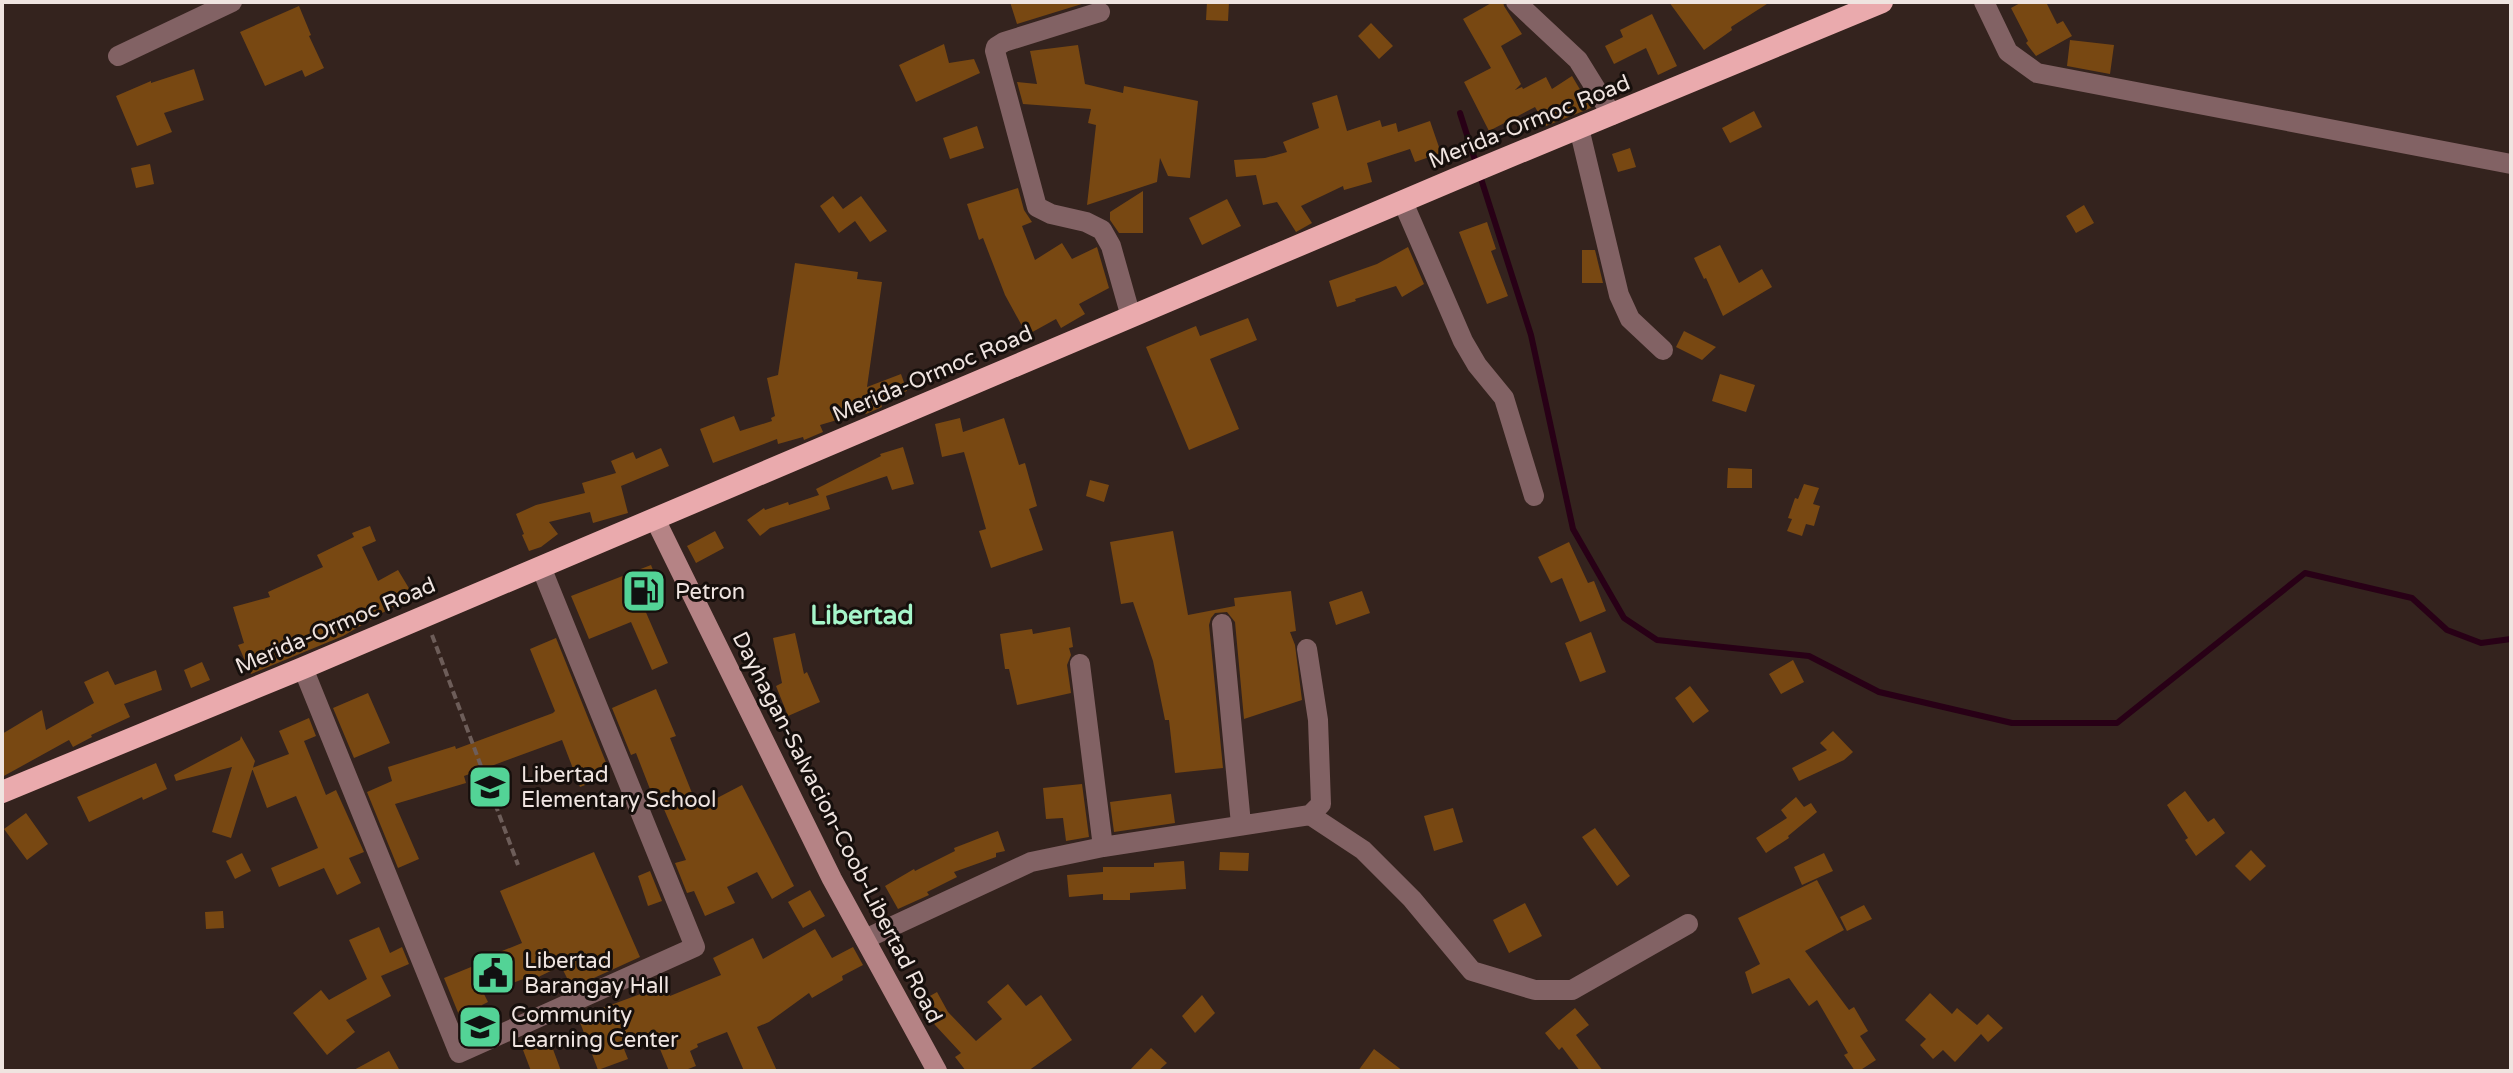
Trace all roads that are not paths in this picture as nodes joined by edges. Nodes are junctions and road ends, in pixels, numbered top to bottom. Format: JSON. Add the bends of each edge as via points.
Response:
{"nodes":[{"id":1,"x":232,"y":2,"type":"edge"},
{"id":2,"x":1516,"y":2,"type":"edge"},
{"id":3,"x":1882,"y":2,"type":"edge"},
{"id":4,"x":1984,"y":2,"type":"edge"},
{"id":5,"x":1100,"y":12,"type":"dead end"},
{"id":6,"x":118,"y":56,"type":"dead end"},
{"id":7,"x":1612,"y":115,"type":"junction"},
{"id":8,"x":1579,"y":128,"type":"junction"},
{"id":9,"x":2511,"y":164,"type":"edge"},
{"id":10,"x":1403,"y":202,"type":"junction"},
{"id":11,"x":1131,"y":317,"type":"junction"},
{"id":12,"x":1663,"y":350,"type":"dead end"},
{"id":13,"x":1534,"y":496,"type":"dead end"},
{"id":14,"x":655,"y":519,"type":"junction"},
{"id":15,"x":541,"y":567,"type":"junction"},
{"id":16,"x":1222,"y":624,"type":"dead end"},
{"id":17,"x":1307,"y":649,"type":"dead end"},
{"id":18,"x":1080,"y":664,"type":"dead end"},
{"id":19,"x":303,"y":668,"type":"junction"},
{"id":20,"x":2,"y":792,"type":"edge"},
{"id":21,"x":1310,"y":815,"type":"junction"},
{"id":22,"x":1241,"y":824,"type":"junction"},
{"id":23,"x":1103,"y":847,"type":"junction"},
{"id":24,"x":1688,"y":924,"type":"dead end"},
{"id":25,"x":865,"y":939,"type":"junction"},
{"id":26,"x":937,"y":1071,"type":"edge"}],
"edges":[{"from":1,"to":6,"type":"street"},
{"from":2,"to":7,"type":"street","via":[[1578,60]]},
{"from":3,"to":7,"type":"highway","name":"Merida-Ormoc Road"},
{"from":4,"to":9,"type":"street","via":[[2008,52],[2037,73]]},
{"from":5,"to":11,"type":"street","via":[[1004,42],[995,51],[1037,207],[1102,230]]},
{"from":7,"to":8,"type":"highway","name":"Merida-Ormoc Road"},
{"from":8,"to":10,"type":"highway","name":"Merida-Ormoc Road"},
{"from":8,"to":12,"type":"street","via":[[1619,295],[1630,319]]},
{"from":10,"to":11,"type":"highway","name":"Merida-Ormoc Road"},
{"from":10,"to":13,"type":"street","via":[[1463,341],[1504,398]]},
{"from":11,"to":14,"type":"highway","name":"Merida-Ormoc Road"},
{"from":14,"to":15,"type":"highway","name":"Merida-Ormoc Road"},
{"from":14,"to":25,"type":"main road","name":"Dayhagan-Salvacion-Coob-Libertad Road"},
{"from":15,"to":19,"type":"highway","name":"Merida-Ormoc Road"},
{"from":15,"to":19,"type":"street","via":[[695,947],[459,1053]]},
{"from":16,"to":22,"type":"street"},
{"from":17,"to":21,"type":"street","via":[[1318,720],[1321,804]]},
{"from":18,"to":23,"type":"street"},
{"from":19,"to":20,"type":"highway","name":"Merida-Ormoc Road"},
{"from":21,"to":22,"type":"street"},
{"from":21,"to":24,"type":"street","via":[[1363,850],[1472,971],[1535,990],[1572,990]]},
{"from":22,"to":23,"type":"street"},
{"from":23,"to":25,"type":"street","via":[[1031,862]]},
{"from":25,"to":26,"type":"main road","name":"Dayhagan-Salvacion-Coob-Libertad Road"}]}
